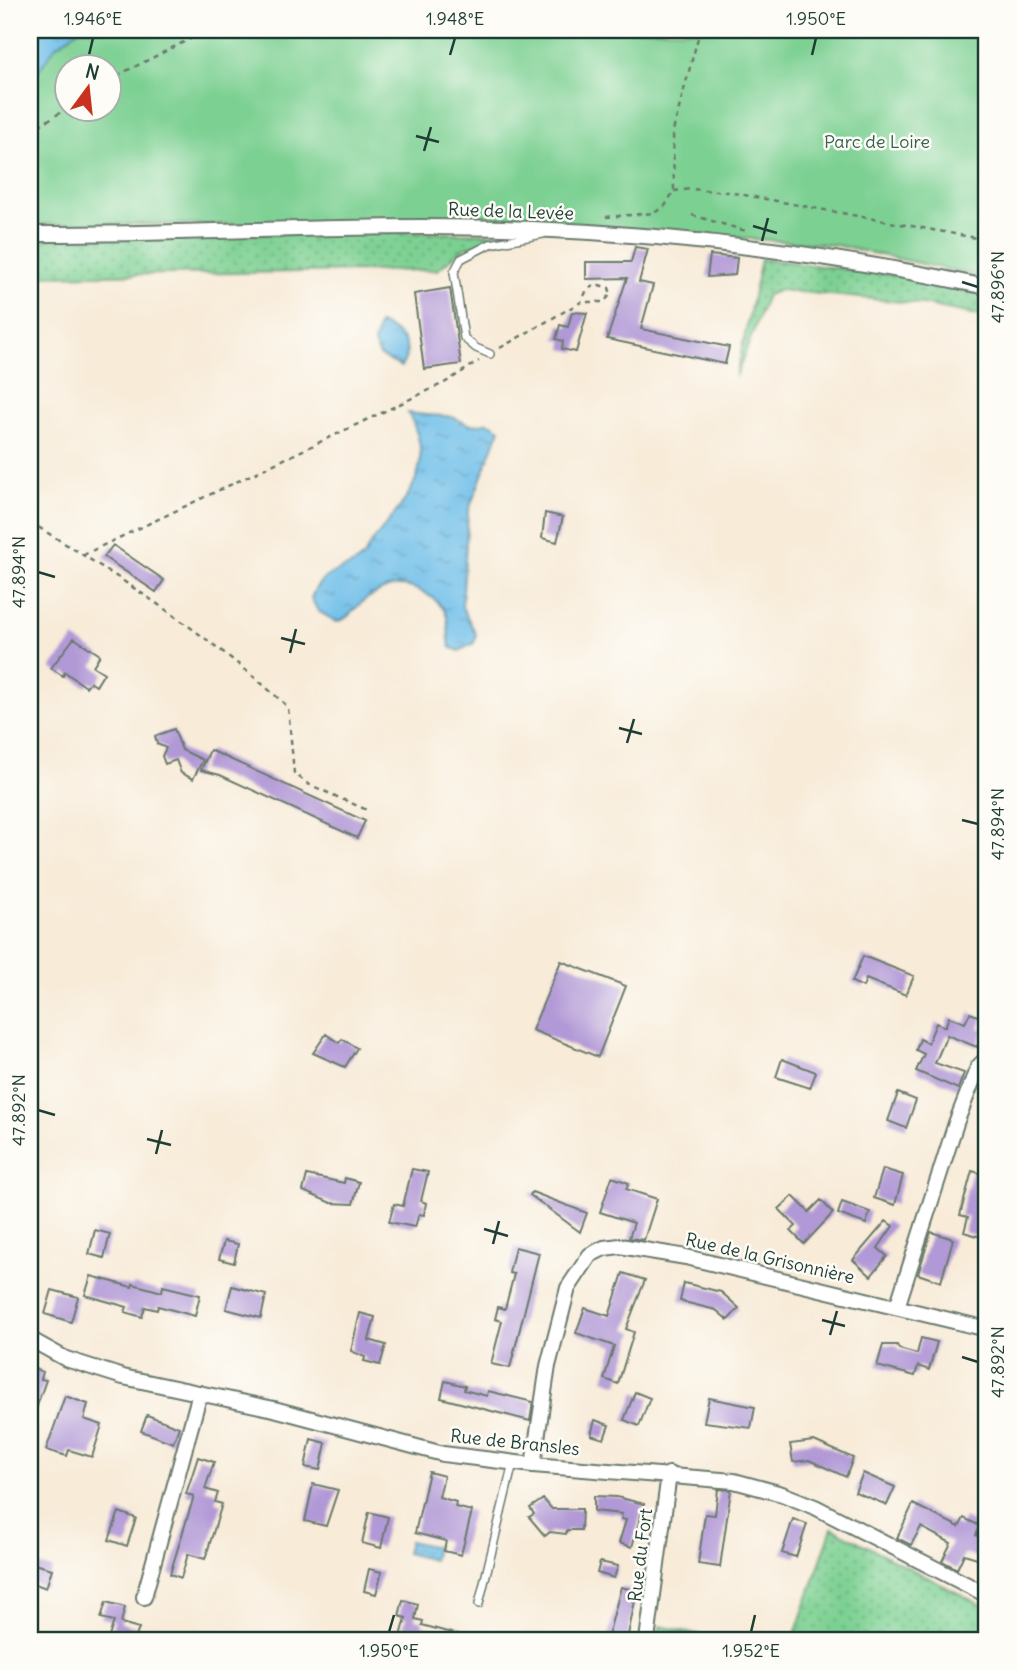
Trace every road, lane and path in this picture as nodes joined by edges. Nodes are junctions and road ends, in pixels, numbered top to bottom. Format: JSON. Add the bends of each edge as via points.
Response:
{"nodes":[{"id":1,"x":208,"y":30,"type":"edge"},
{"id":2,"x":700,"y":30,"type":"edge"},
{"id":3,"x":122,"y":73,"type":"edge"},
{"id":4,"x":52,"y":120,"type":"edge"},
{"id":5,"x":30,"y":131,"type":"edge"},
{"id":6,"x":674,"y":191,"type":"junction"},
{"id":7,"x":597,"y":217,"type":"dead end"},
{"id":8,"x":557,"y":230,"type":"junction"},
{"id":9,"x":30,"y":234,"type":"edge"},
{"id":10,"x":987,"y":240,"type":"edge"},
{"id":11,"x":987,"y":287,"type":"edge"},
{"id":12,"x":581,"y":302,"type":"junction"},
{"id":13,"x":490,"y":354,"type":"junction"},
{"id":14,"x":30,"y":522,"type":"edge"},
{"id":15,"x":83,"y":555,"type":"junction"},
{"id":16,"x":367,"y":810,"type":"dead end"},
{"id":17,"x":987,"y":1058,"type":"edge"},
{"id":18,"x":898,"y":1307,"type":"junction"},
{"id":19,"x":987,"y":1329,"type":"edge"},
{"id":20,"x":30,"y":1339,"type":"edge"},
{"id":21,"x":200,"y":1393,"type":"junction"},
{"id":22,"x":513,"y":1463,"type":"junction"},
{"id":23,"x":533,"y":1465,"type":"junction"},
{"id":24,"x":669,"y":1474,"type":"junction"},
{"id":25,"x":987,"y":1595,"type":"edge"},
{"id":26,"x":144,"y":1597,"type":"dead end"},
{"id":27,"x":479,"y":1604,"type":"dead end"},
{"id":28,"x":647,"y":1640,"type":"edge"}],
"edges":[{"from":1,"to":3,"type":"path"},
{"from":2,"to":6,"type":"path","via":[[673,131]]},
{"from":4,"to":5,"type":"path"},
{"from":6,"to":7,"type":"path","via":[[654,213]]},
{"from":6,"to":10,"type":"path","via":[[728,192]]},
{"from":8,"to":9,"type":"street","name":"Rue de la Levée"},
{"from":8,"to":11,"type":"street","name":"Rue de la Levée","via":[[822,258]]},
{"from":8,"to":13,"type":"lane","via":[[490,244],[461,258],[454,272],[464,338]]},
{"from":12,"to":12,"type":"path","via":[[596,284],[609,288],[611,294],[604,302]]},
{"from":12,"to":13,"type":"path"},
{"from":13,"to":15,"type":"path","via":[[446,382]]},
{"from":14,"to":15,"type":"path"},
{"from":15,"to":16,"type":"path","via":[[243,665],[288,707],[294,774]]},
{"from":17,"to":18,"type":"street","via":[[978,1067],[956,1123]]},
{"from":18,"to":19,"type":"street","name":"Rue de la Grisonnière"},
{"from":18,"to":23,"type":"street","name":"Rue de la Grisonnière","via":[[686,1257],[620,1246],[604,1248],[590,1255],[568,1288],[548,1366]]},
{"from":20,"to":21,"type":"street","name":"Rue de Bransles","via":[[66,1359]]},
{"from":21,"to":22,"type":"street","name":"Rue de Bransles","via":[[443,1454]]},
{"from":21,"to":26,"type":"street"},
{"from":22,"to":23,"type":"street","name":"Rue de Bransles"},
{"from":22,"to":27,"type":"lane"},
{"from":23,"to":24,"type":"street","name":"Rue de Bransles"},
{"from":24,"to":25,"type":"street","name":"Rue de Bransles","via":[[734,1481],[782,1494]]},
{"from":24,"to":28,"type":"street","name":"Rue du Fort"}]}
